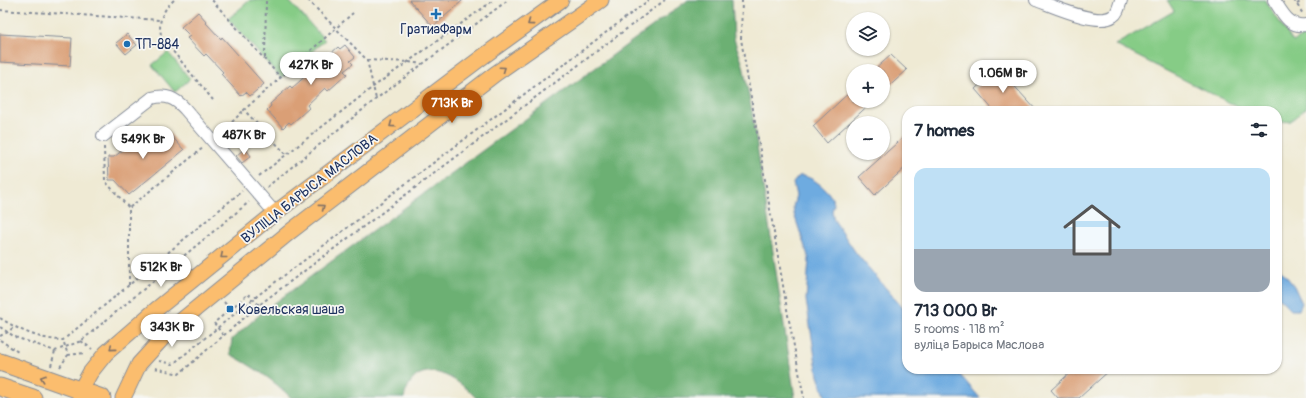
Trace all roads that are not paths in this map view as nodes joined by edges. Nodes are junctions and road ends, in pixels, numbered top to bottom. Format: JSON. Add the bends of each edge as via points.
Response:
{"nodes":[{"id":1,"x":561,"y":0,"type":"edge"},
{"id":2,"x":601,"y":0,"type":"edge"},
{"id":3,"x":1121,"y":0,"type":"edge"},
{"id":4,"x":1274,"y":0,"type":"edge"},
{"id":5,"x":1042,"y":1,"type":"edge"},
{"id":6,"x":1306,"y":25,"type":"edge"},
{"id":7,"x":103,"y":136,"type":"road end"},
{"id":8,"x":275,"y":214,"type":"junction"},
{"id":9,"x":0,"y":362,"type":"edge"},
{"id":10,"x":0,"y":386,"type":"edge"},
{"id":11,"x":80,"y":394,"type":"edge"},
{"id":12,"x":33,"y":398,"type":"edge"},
{"id":13,"x":102,"y":398,"type":"edge"},
{"id":14,"x":123,"y":398,"type":"edge"}],
"edges":[{"from":1,"to":8,"type":"main road","name":"ВУЛІЦА БАРЫСА МАСЛОВА","one_way":true},
{"from":14,"to":2,"type":"main road","name":"ВУЛІЦА БАРЫСА МАСЛОВА","one_way":true,"via":[[137,367],[149,363],[171,329],[291,231],[496,74]]},
{"from":3,"to":5,"type":"lane","via":[[1115,14],[1101,20],[1091,19]]},
{"from":4,"to":6,"type":"lane","via":[[1288,20],[1298,25]]},
{"from":7,"to":8,"type":"lane","via":[[152,98],[168,97],[178,102]]},
{"from":8,"to":11,"type":"main road","name":"ВУЛІЦА БАРЫСА МАСЛОВА","one_way":true,"via":[[106,353],[90,373]]},
{"from":11,"to":9,"type":"highway","one_way":true},
{"from":10,"to":12,"type":"highway"},
{"from":11,"to":13,"type":"highway"}]}
